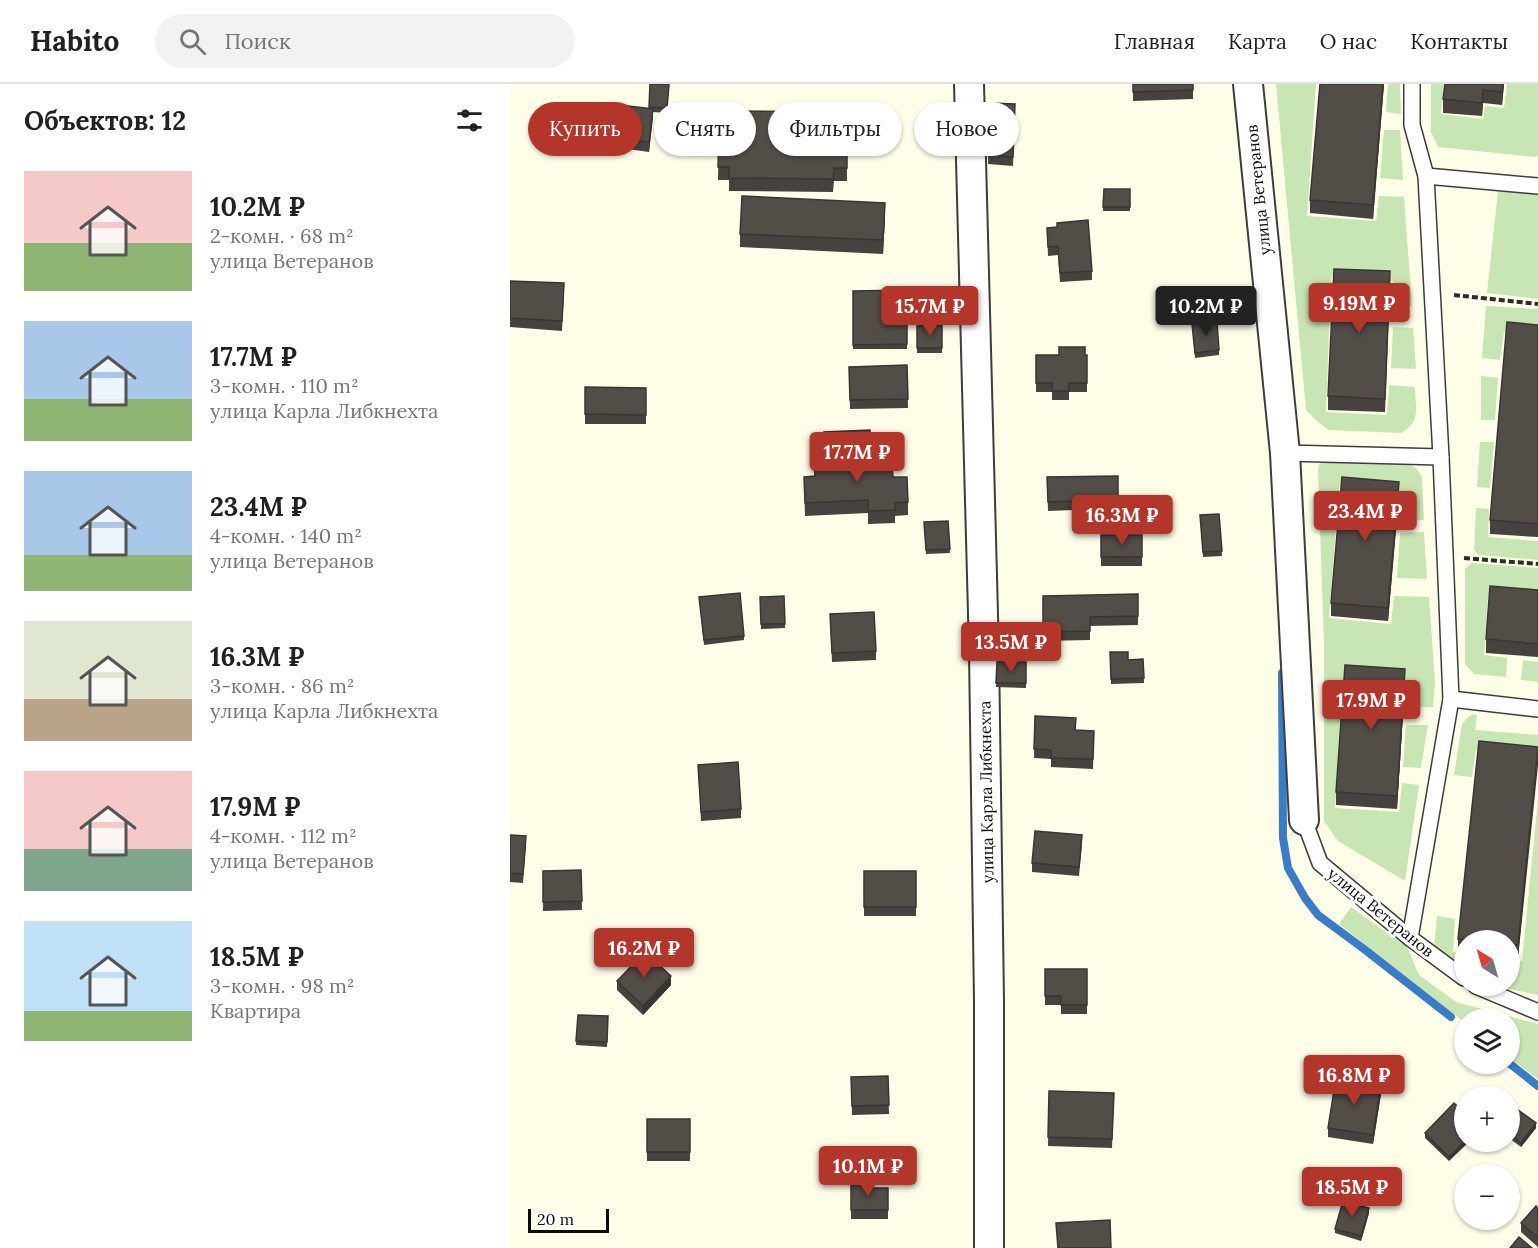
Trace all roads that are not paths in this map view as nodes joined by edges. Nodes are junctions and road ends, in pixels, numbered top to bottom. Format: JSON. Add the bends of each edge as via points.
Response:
{"nodes":[{"id":1,"x":969,"y":84,"type":"edge"},
{"id":2,"x":1248,"y":84,"type":"edge"},
{"id":3,"x":1412,"y":84,"type":"edge"},
{"id":4,"x":1426,"y":176,"type":"junction"},
{"id":5,"x":1538,"y":186,"type":"edge"},
{"id":6,"x":1285,"y":453,"type":"junction"},
{"id":7,"x":1441,"y":457,"type":"junction"},
{"id":8,"x":1451,"y":699,"type":"junction"},
{"id":9,"x":1538,"y":709,"type":"edge"},
{"id":10,"x":1304,"y":820,"type":"joint"},
{"id":11,"x":1410,"y":938,"type":"junction"},
{"id":12,"x":1454,"y":971,"type":"edge"},
{"id":13,"x":1500,"y":996,"type":"edge"},
{"id":14,"x":1538,"y":1012,"type":"edge"},
{"id":15,"x":989,"y":1248,"type":"edge"}],
"edges":[{"from":1,"to":15,"type":"street","name":"улица Карла Либкнехта","via":[[984,652]]},
{"from":2,"to":6,"type":"street","name":"улица Ветеранов"},
{"from":3,"to":4,"type":"lane","via":[[1412,125]]},
{"from":4,"to":5,"type":"lane"},
{"from":4,"to":7,"type":"lane"},
{"from":6,"to":7,"type":"lane"},
{"from":6,"to":10,"type":"street","name":"улица Ветеранов"},
{"from":7,"to":8,"type":"lane"},
{"from":8,"to":9,"type":"lane"},
{"from":8,"to":11,"type":"lane"},
{"from":10,"to":11,"type":"lane","name":"улица Ветеранов","via":[[1320,863]]},
{"from":11,"to":12,"type":"lane","name":"улица Ветеранов"},
{"from":13,"to":14,"type":"lane"}]}
